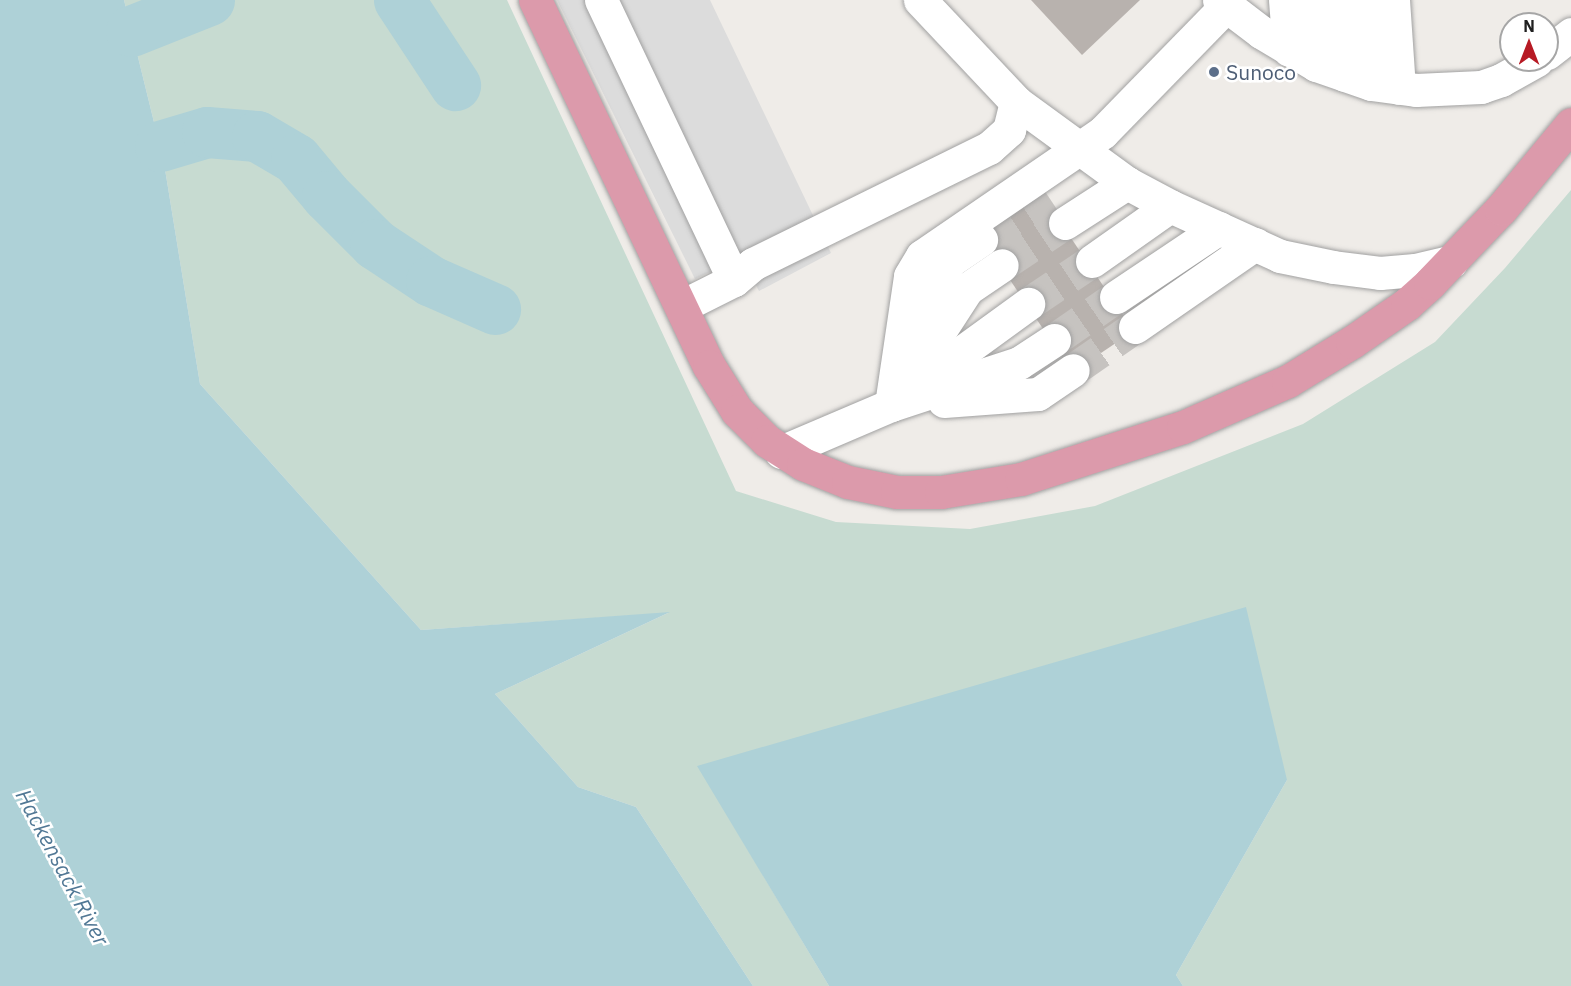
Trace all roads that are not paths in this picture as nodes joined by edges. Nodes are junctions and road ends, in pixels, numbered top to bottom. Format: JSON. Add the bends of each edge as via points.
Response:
{"nodes":[{"id":1,"x":535,"y":0,"type":"edge"},
{"id":2,"x":601,"y":0,"type":"edge"},
{"id":3,"x":920,"y":0,"type":"edge"},
{"id":4,"x":1285,"y":0,"type":"edge"},
{"id":5,"x":1311,"y":0,"type":"edge"},
{"id":6,"x":1338,"y":0,"type":"edge"},
{"id":7,"x":1364,"y":0,"type":"edge"},
{"id":8,"x":1393,"y":0,"type":"edge"},
{"id":9,"x":1241,"y":10,"type":"edge"},
{"id":10,"x":1571,"y":34,"type":"edge"},
{"id":11,"x":1559,"y":44,"type":"edge"},
{"id":12,"x":1344,"y":72,"type":"junction"},
{"id":13,"x":1515,"y":72,"type":"edge"},
{"id":14,"x":1016,"y":102,"type":"junction"},
{"id":15,"x":1571,"y":124,"type":"edge"},
{"id":16,"x":1089,"y":156,"type":"junction"},
{"id":17,"x":1127,"y":183,"type":"junction"},
{"id":18,"x":1048,"y":196,"type":"tunnel mouth"},
{"id":19,"x":1170,"y":206,"type":"junction"},
{"id":20,"x":1065,"y":223,"type":"tunnel mouth"},
{"id":21,"x":1219,"y":228,"type":"junction"},
{"id":22,"x":985,"y":238,"type":"tunnel mouth"},
{"id":23,"x":1267,"y":250,"type":"junction"},
{"id":24,"x":1092,"y":261,"type":"tunnel mouth"},
{"id":25,"x":1451,"y":262,"type":"junction"},
{"id":26,"x":1002,"y":265,"type":"tunnel mouth"},
{"id":27,"x":734,"y":280,"type":"junction"},
{"id":28,"x":1116,"y":297,"type":"tunnel mouth"},
{"id":29,"x":1028,"y":304,"type":"tunnel mouth"},
{"id":30,"x":682,"y":306,"type":"junction"},
{"id":31,"x":1135,"y":327,"type":"tunnel mouth"},
{"id":32,"x":1054,"y":340,"type":"tunnel mouth"},
{"id":33,"x":1073,"y":370,"type":"tunnel mouth"},
{"id":34,"x":891,"y":405,"type":"junction"},
{"id":35,"x":781,"y":452,"type":"junction"}],
"edges":[{"from":1,"to":30,"type":"highway"},
{"from":2,"to":27,"type":"lane"},
{"from":3,"to":14,"type":"lane"},
{"from":4,"to":12,"type":"lane"},
{"from":5,"to":12,"type":"lane"},
{"from":6,"to":12,"type":"lane"},
{"from":7,"to":12,"type":"lane"},
{"from":8,"to":12,"type":"lane"},
{"from":9,"to":12,"type":"lane"},
{"from":9,"to":16,"type":"lane","via":[[1123,113]]},
{"from":10,"to":11,"type":"lane"},
{"from":12,"to":13,"type":"lane","via":[[1441,91],[1481,87]]},
{"from":14,"to":16,"type":"lane"},
{"from":14,"to":27,"type":"lane","via":[[1009,130],[989,148],[753,264]]},
{"from":15,"to":25,"type":"highway"},
{"from":16,"to":17,"type":"lane"},
{"from":16,"to":18,"type":"lane"},
{"from":16,"to":34,"type":"lane","via":[[922,256],[910,276]]},
{"from":17,"to":19,"type":"lane"},
{"from":17,"to":20,"type":"lane"},
{"from":19,"to":21,"type":"lane"},
{"from":19,"to":24,"type":"lane"},
{"from":21,"to":23,"type":"lane"},
{"from":21,"to":28,"type":"lane"},
{"from":22,"to":34,"type":"lane","via":[[948,262]]},
{"from":23,"to":25,"type":"lane","via":[[1380,273]]},
{"from":23,"to":31,"type":"lane"},
{"from":25,"to":35,"type":"highway","via":[[1407,304],[1288,381],[1183,427],[1021,479],[941,492],[897,492],[824,474]]},
{"from":26,"to":34,"type":"lane","via":[[967,289]]},
{"from":27,"to":30,"type":"lane"},
{"from":29,"to":34,"type":"lane"},
{"from":30,"to":35,"type":"highway","via":[[709,366],[737,411]]},
{"from":32,"to":34,"type":"lane","via":[[1019,363]]},
{"from":33,"to":34,"type":"lane","via":[[1038,394]]},
{"from":34,"to":35,"type":"lane"}]}
